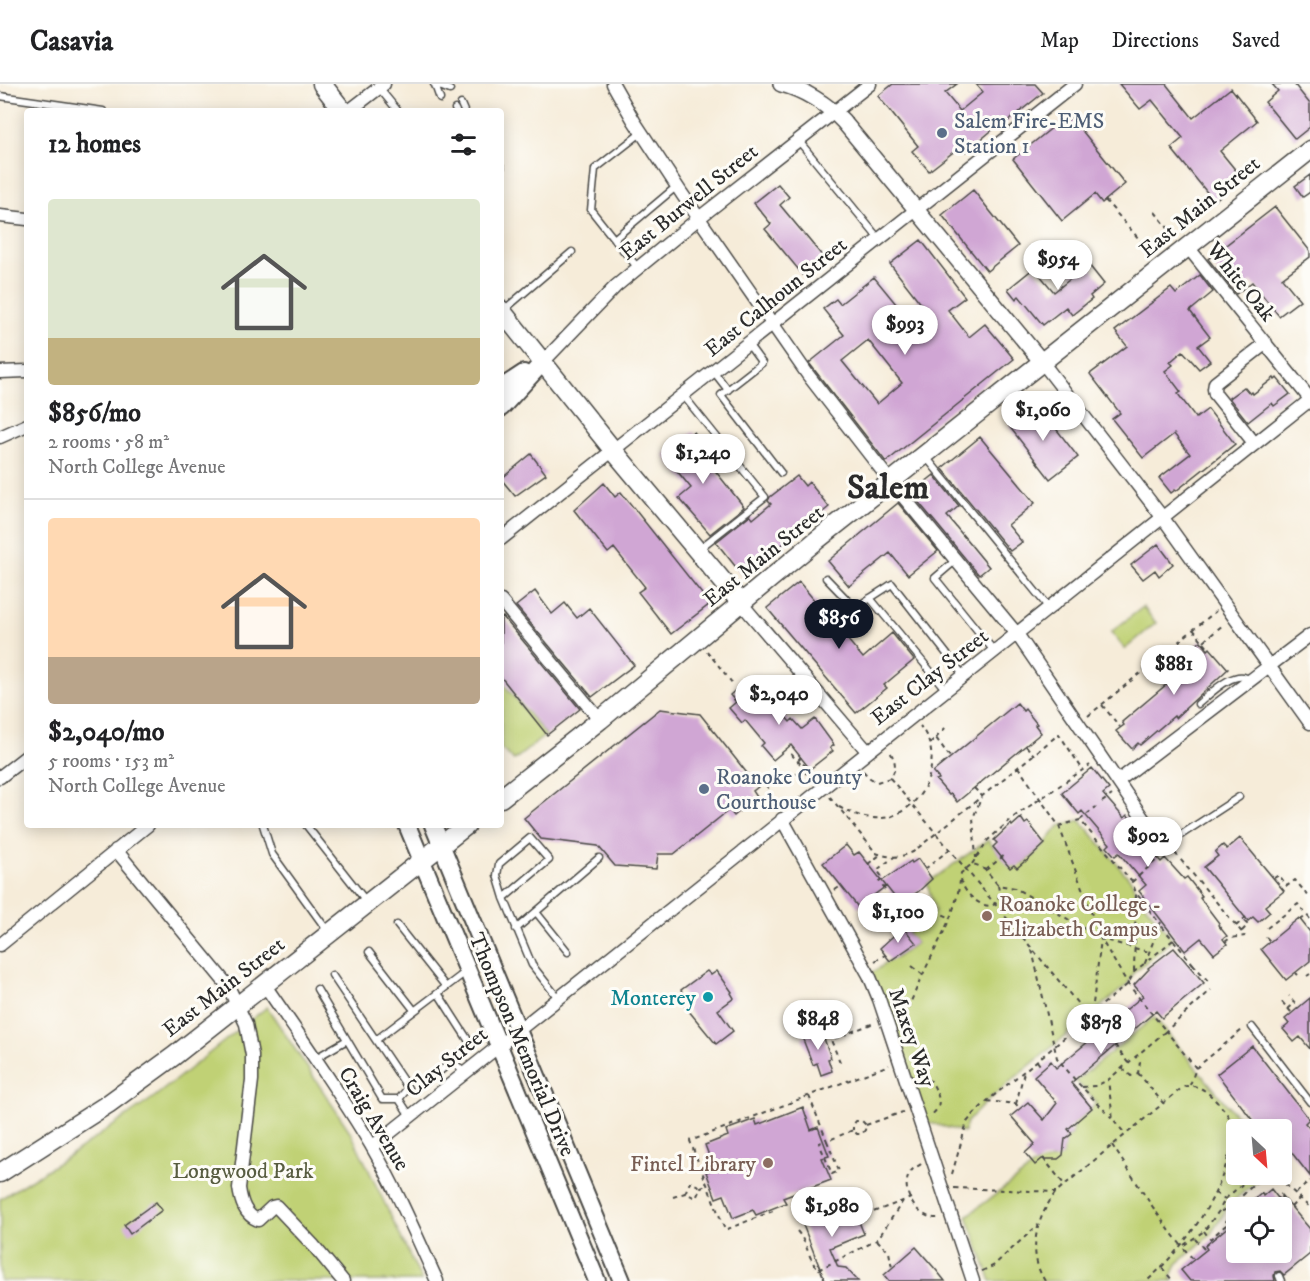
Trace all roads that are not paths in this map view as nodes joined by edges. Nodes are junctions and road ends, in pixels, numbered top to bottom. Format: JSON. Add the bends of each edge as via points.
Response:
{"nodes":[{"id":1,"x":322,"y":84,"type":"edge"},
{"id":2,"x":612,"y":84,"type":"edge"},
{"id":3,"x":781,"y":84,"type":"edge"},
{"id":4,"x":870,"y":84,"type":"edge"},
{"id":5,"x":1075,"y":84,"type":"edge"},
{"id":6,"x":435,"y":85,"type":"edge"},
{"id":7,"x":382,"y":86,"type":"edge"},
{"id":8,"x":450,"y":90,"type":"dead end"},
{"id":9,"x":809,"y":90,"type":"edge"},
{"id":10,"x":0,"y":96,"type":"edge"},
{"id":11,"x":442,"y":97,"type":"dead end"},
{"id":12,"x":461,"y":104,"type":"dead end"},
{"id":13,"x":82,"y":108,"type":"edge"},
{"id":14,"x":341,"y":108,"type":"edge"},
{"id":15,"x":353,"y":108,"type":"edge"},
{"id":16,"x":397,"y":108,"type":"edge"},
{"id":17,"x":463,"y":108,"type":"edge"},
{"id":18,"x":834,"y":111,"type":"junction"},
{"id":19,"x":641,"y":133,"type":"junction"},
{"id":20,"x":798,"y":139,"type":"junction"},
{"id":21,"x":1310,"y":150,"type":"edge"},
{"id":22,"x":677,"y":186,"type":"junction"},
{"id":23,"x":916,"y":210,"type":"junction"},
{"id":24,"x":0,"y":216,"type":"edge"},
{"id":25,"x":699,"y":218,"type":"junction"},
{"id":26,"x":24,"y":219,"type":"edge"},
{"id":27,"x":614,"y":239,"type":"junction"},
{"id":28,"x":879,"y":240,"type":"junction"},
{"id":29,"x":1186,"y":247,"type":"junction"},
{"id":30,"x":572,"y":252,"type":"dead end"},
{"id":31,"x":638,"y":268,"type":"junction"},
{"id":32,"x":504,"y":309,"type":"edge"},
{"id":33,"x":504,"y":313,"type":"edge"},
{"id":34,"x":772,"y":324,"type":"junction"},
{"id":35,"x":1266,"y":343,"type":"junction"},
{"id":36,"x":748,"y":344,"type":"junction"},
{"id":37,"x":543,"y":362,"type":"junction"},
{"id":38,"x":1042,"y":362,"type":"junction"},
{"id":39,"x":24,"y":371,"type":"edge"},
{"id":40,"x":0,"y":372,"type":"edge"},
{"id":41,"x":714,"y":372,"type":"junction"},
{"id":42,"x":504,"y":386,"type":"edge"},
{"id":43,"x":728,"y":390,"type":"junction"},
{"id":44,"x":683,"y":395,"type":"junction"},
{"id":45,"x":1310,"y":399,"type":"edge"},
{"id":46,"x":504,"y":405,"type":"edge"},
{"id":47,"x":24,"y":426,"type":"edge"},
{"id":48,"x":0,"y":437,"type":"edge"},
{"id":49,"x":1255,"y":444,"type":"junction"},
{"id":50,"x":613,"y":450,"type":"junction"},
{"id":51,"x":925,"y":455,"type":"junction"},
{"id":52,"x":781,"y":473,"type":"dead end"},
{"id":53,"x":891,"y":482,"type":"junction"},
{"id":54,"x":1162,"y":518,"type":"junction"},
{"id":55,"x":504,"y":537,"type":"edge"},
{"id":56,"x":698,"y":551,"type":"junction"},
{"id":57,"x":956,"y":560,"type":"junction"},
{"id":58,"x":826,"y":578,"type":"dead end"},
{"id":59,"x":870,"y":598,"type":"junction"},
{"id":60,"x":741,"y":603,"type":"junction"},
{"id":61,"x":504,"y":605,"type":"edge"},
{"id":62,"x":1049,"y":608,"type":"junction"},
{"id":63,"x":1017,"y":634,"type":"junction"},
{"id":64,"x":1310,"y":635,"type":"edge"},
{"id":65,"x":994,"y":652,"type":"junction"},
{"id":66,"x":1269,"y":667,"type":"junction"},
{"id":67,"x":964,"y":676,"type":"junction"},
{"id":68,"x":1250,"y":682,"type":"junction"},
{"id":69,"x":946,"y":690,"type":"junction"},
{"id":70,"x":1198,"y":704,"type":"dead end"},
{"id":71,"x":600,"y":720,"type":"junction"},
{"id":72,"x":1310,"y":723,"type":"edge"},
{"id":73,"x":868,"y":752,"type":"junction"},
{"id":74,"x":24,"y":758,"type":"edge"},
{"id":75,"x":0,"y":777,"type":"edge"},
{"id":76,"x":1118,"y":781,"type":"junction"},
{"id":77,"x":504,"y":796,"type":"edge"},
{"id":78,"x":1239,"y":797,"type":"dead end"},
{"id":79,"x":782,"y":819,"type":"junction"},
{"id":80,"x":144,"y":828,"type":"edge"},
{"id":81,"x":264,"y":828,"type":"edge"},
{"id":82,"x":308,"y":828,"type":"edge"},
{"id":83,"x":408,"y":828,"type":"edge"},
{"id":84,"x":434,"y":828,"type":"edge"},
{"id":85,"x":462,"y":828,"type":"edge"},
{"id":86,"x":1167,"y":844,"type":"joint"},
{"id":87,"x":441,"y":846,"type":"junction"},
{"id":88,"x":116,"y":850,"type":"junction"},
{"id":89,"x":599,"y":858,"type":"dead end"},
{"id":90,"x":422,"y":861,"type":"junction"},
{"id":91,"x":504,"y":898,"type":"junction"},
{"id":92,"x":368,"y":903,"type":"junction"},
{"id":93,"x":536,"y":912,"type":"junction"},
{"id":94,"x":397,"y":925,"type":"dead end"},
{"id":95,"x":516,"y":929,"type":"junction"},
{"id":96,"x":330,"y":933,"type":"junction"},
{"id":97,"x":0,"y":945,"type":"edge"},
{"id":98,"x":369,"y":952,"type":"dead end"},
{"id":99,"x":568,"y":952,"type":"dead end"},
{"id":100,"x":468,"y":971,"type":"junction"},
{"id":101,"x":332,"y":975,"type":"dead end"},
{"id":102,"x":264,"y":984,"type":"junction"},
{"id":103,"x":446,"y":987,"type":"junction"},
{"id":104,"x":317,"y":989,"type":"dead end"},
{"id":105,"x":438,"y":993,"type":"junction"},
{"id":106,"x":558,"y":999,"type":"junction"},
{"id":107,"x":237,"y":1005,"type":"junction"},
{"id":108,"x":414,"y":1010,"type":"junction"},
{"id":109,"x":1252,"y":1027,"type":"dead end"},
{"id":110,"x":518,"y":1030,"type":"junction"},
{"id":111,"x":347,"y":1040,"type":"junction"},
{"id":112,"x":376,"y":1040,"type":"junction"},
{"id":113,"x":499,"y":1045,"type":"junction"},
{"id":114,"x":315,"y":1059,"type":"junction"},
{"id":115,"x":453,"y":1061,"type":"junction"},
{"id":116,"x":464,"y":1073,"type":"junction"},
{"id":117,"x":435,"y":1075,"type":"dead end"},
{"id":118,"x":399,"y":1099,"type":"junction"},
{"id":119,"x":1310,"y":1102,"type":"edge"},
{"id":120,"x":411,"y":1116,"type":"junction"},
{"id":121,"x":372,"y":1147,"type":"junction"},
{"id":122,"x":0,"y":1173,"type":"edge"},
{"id":123,"x":972,"y":1278,"type":"edge"},
{"id":124,"x":342,"y":1281,"type":"edge"},
{"id":125,"x":438,"y":1281,"type":"edge"},
{"id":126,"x":597,"y":1281,"type":"edge"},
{"id":127,"x":622,"y":1281,"type":"edge"}],
"edges":[{"from":1,"to":14,"type":"main road"},
{"from":2,"to":19,"type":"street"},
{"from":3,"to":9,"type":"street"},
{"from":4,"to":18,"type":"street","name":"East Burwell Street"},
{"from":5,"to":23,"type":"street","name":"East Calhoun Street"},
{"from":6,"to":8,"type":"lane"},
{"from":6,"to":11,"type":"lane"},
{"from":7,"to":15,"type":"street"},
{"from":7,"to":16,"type":"lane"},
{"from":9,"to":18,"type":"street"},
{"from":10,"to":13,"type":"lane"},
{"from":12,"to":17,"type":"lane"},
{"from":18,"to":20,"type":"street","name":"East Burwell Street"},
{"from":18,"to":23,"type":"street"},
{"from":19,"to":22,"type":"street"},
{"from":19,"to":27,"type":"lane","via":[[595,168],[591,210]]},
{"from":20,"to":25,"type":"street","name":"East Burwell Street"},
{"from":20,"to":28,"type":"lane"},
{"from":21,"to":29,"type":"main road","name":"East Main Street"},
{"from":22,"to":25,"type":"street"},
{"from":22,"to":27,"type":"lane"},
{"from":23,"to":28,"type":"street","name":"East Calhoun Street"},
{"from":23,"to":38,"type":"street"},
{"from":24,"to":26,"type":"street"},
{"from":25,"to":31,"type":"street","name":"East Burwell Street"},
{"from":25,"to":34,"type":"street"},
{"from":27,"to":31,"type":"lane"},
{"from":28,"to":34,"type":"street","name":"East Calhoun Street"},
{"from":29,"to":35,"type":"street","name":"White Oak"},
{"from":29,"to":38,"type":"main road","name":"East Main Street"},
{"from":30,"to":32,"type":"lane"},
{"from":31,"to":37,"type":"street","name":"East Burwell Street"},
{"from":33,"to":37,"type":"main road"},
{"from":34,"to":36,"type":"street","name":"East Calhoun Street"},
{"from":34,"to":53,"type":"street"},
{"from":35,"to":45,"type":"street","name":"White Oak"},
{"from":35,"to":49,"type":"street","via":[[1215,383],[1214,389]]},
{"from":36,"to":41,"type":"street","name":"East Calhoun Street"},
{"from":36,"to":43,"type":"lane","via":[[762,363]]},
{"from":37,"to":42,"type":"main road"},
{"from":37,"to":46,"type":"main road"},
{"from":37,"to":50,"type":"main road"},
{"from":38,"to":51,"type":"main road","name":"East Main Street"},
{"from":38,"to":54,"type":"street"},
{"from":39,"to":40,"type":"street"},
{"from":41,"to":43,"type":"lane"},
{"from":41,"to":44,"type":"street","name":"East Calhoun Street"},
{"from":43,"to":52,"type":"lane","via":[[721,395]]},
{"from":44,"to":50,"type":"street","name":"East Calhoun Street"},
{"from":44,"to":56,"type":"lane","via":[[765,497]]},
{"from":45,"to":49,"type":"street","name":"East Clay Street"},
{"from":47,"to":48,"type":"street"},
{"from":49,"to":54,"type":"street","name":"East Clay Street"},
{"from":50,"to":55,"type":"street","name":"East Calhoun Street"},
{"from":50,"to":56,"type":"main road"},
{"from":51,"to":53,"type":"main road","name":"East Main Street"},
{"from":51,"to":62,"type":"lane"},
{"from":53,"to":57,"type":"street"},
{"from":53,"to":60,"type":"main road","name":"East Main Street"},
{"from":54,"to":62,"type":"street","name":"East Clay Street"},
{"from":54,"to":66,"type":"street"},
{"from":56,"to":60,"type":"main road"},
{"from":57,"to":63,"type":"street"},
{"from":57,"to":65,"type":"lane","via":[[935,578]]},
{"from":58,"to":59,"type":"lane","via":[[855,608]]},
{"from":59,"to":67,"type":"lane","via":[[892,584]]},
{"from":59,"to":69,"type":"lane"},
{"from":60,"to":71,"type":"main road","name":"East Main Street"},
{"from":60,"to":73,"type":"street"},
{"from":61,"to":71,"type":"street"},
{"from":62,"to":63,"type":"street","name":"East Clay Street"},
{"from":63,"to":65,"type":"street","name":"East Clay Street"},
{"from":63,"to":76,"type":"street"},
{"from":64,"to":66,"type":"street"},
{"from":65,"to":67,"type":"street","name":"East Clay Street"},
{"from":66,"to":68,"type":"street"},
{"from":66,"to":72,"type":"street"},
{"from":67,"to":69,"type":"street","name":"East Clay Street"},
{"from":68,"to":70,"type":"lane","via":[[1240,675]]},
{"from":68,"to":76,"type":"street"},
{"from":69,"to":73,"type":"street","name":"East Clay Street"},
{"from":71,"to":77,"type":"main road","name":"East Main Street"},
{"from":73,"to":79,"type":"street","name":"East Clay Street"},
{"from":74,"to":75,"type":"street"},
{"from":76,"to":86,"type":"street","via":[[1157,839]]},
{"from":78,"to":86,"type":"lane"},
{"from":79,"to":106,"type":"street","name":"East Clay Street"},
{"from":79,"to":123,"type":"street","name":"Maxey Way","via":[[868,975]]},
{"from":80,"to":88,"type":"street"},
{"from":81,"to":96,"type":"lane","via":[[272,854]]},
{"from":82,"to":92,"type":"lane"},
{"from":83,"to":90,"type":"main road","name":"Thompson Memorial Drive"},
{"from":84,"to":87,"type":"main road","name":"Thompson Memorial Drive"},
{"from":85,"to":87,"type":"main road","name":"East Main Street"},
{"from":87,"to":90,"type":"main road","name":"East Main Street"},
{"from":87,"to":110,"type":"main road","name":"Thompson Memorial Drive"},
{"from":88,"to":97,"type":"street"},
{"from":88,"to":107,"type":"street","via":[[228,987]]},
{"from":89,"to":93,"type":"lane"},
{"from":90,"to":92,"type":"main road","name":"East Main Street"},
{"from":90,"to":100,"type":"main road","name":"Thompson Memorial Drive"},
{"from":91,"to":91,"type":"lane","via":[[496,869],[530,838],[549,860]]},
{"from":91,"to":95,"type":"lane"},
{"from":92,"to":96,"type":"main road","name":"East Main Street"},
{"from":93,"to":95,"type":"lane"},
{"from":93,"to":99,"type":"lane"},
{"from":94,"to":103,"type":"lane"},
{"from":95,"to":106,"type":"lane","via":[[532,965]]},
{"from":96,"to":102,"type":"main road","name":"East Main Street"},
{"from":98,"to":108,"type":"lane"},
{"from":100,"to":103,"type":"lane"},
{"from":100,"to":113,"type":"main road","name":"Thompson Memorial Drive"},
{"from":101,"to":112,"type":"lane"},
{"from":102,"to":107,"type":"main road","name":"East Main Street"},
{"from":102,"to":114,"type":"street","name":"Craig Avenue"},
{"from":103,"to":105,"type":"lane"},
{"from":104,"to":111,"type":"lane"},
{"from":105,"to":108,"type":"lane"},
{"from":105,"to":115,"type":"lane","via":[[470,1043]]},
{"from":106,"to":110,"type":"street","name":"East Clay Street"},
{"from":107,"to":122,"type":"main road","name":"East Main Street","via":[[108,1104]]},
{"from":107,"to":124,"type":"street","via":[[246,1024],[252,1055],[240,1199],[258,1220],[276,1206]]},
{"from":108,"to":112,"type":"lane"},
{"from":109,"to":119,"type":"lane"},
{"from":110,"to":113,"type":"street","name":"Clay Street"},
{"from":110,"to":127,"type":"main road","name":"Thompson Memorial Drive"},
{"from":111,"to":114,"type":"lane"},
{"from":111,"to":118,"type":"lane","via":[[382,1099]]},
{"from":112,"to":118,"type":"lane","via":[[408,1088]]},
{"from":113,"to":116,"type":"street","name":"Clay Street"},
{"from":113,"to":126,"type":"main road","name":"Thompson Memorial Drive"},
{"from":114,"to":121,"type":"street","name":"Craig Avenue"},
{"from":115,"to":116,"type":"lane"},
{"from":115,"to":117,"type":"lane"},
{"from":116,"to":120,"type":"street","name":"Clay Street"},
{"from":118,"to":120,"type":"lane"},
{"from":120,"to":121,"type":"street","name":"Clay Street"},
{"from":121,"to":125,"type":"street","name":"Craig Avenue"}]}
